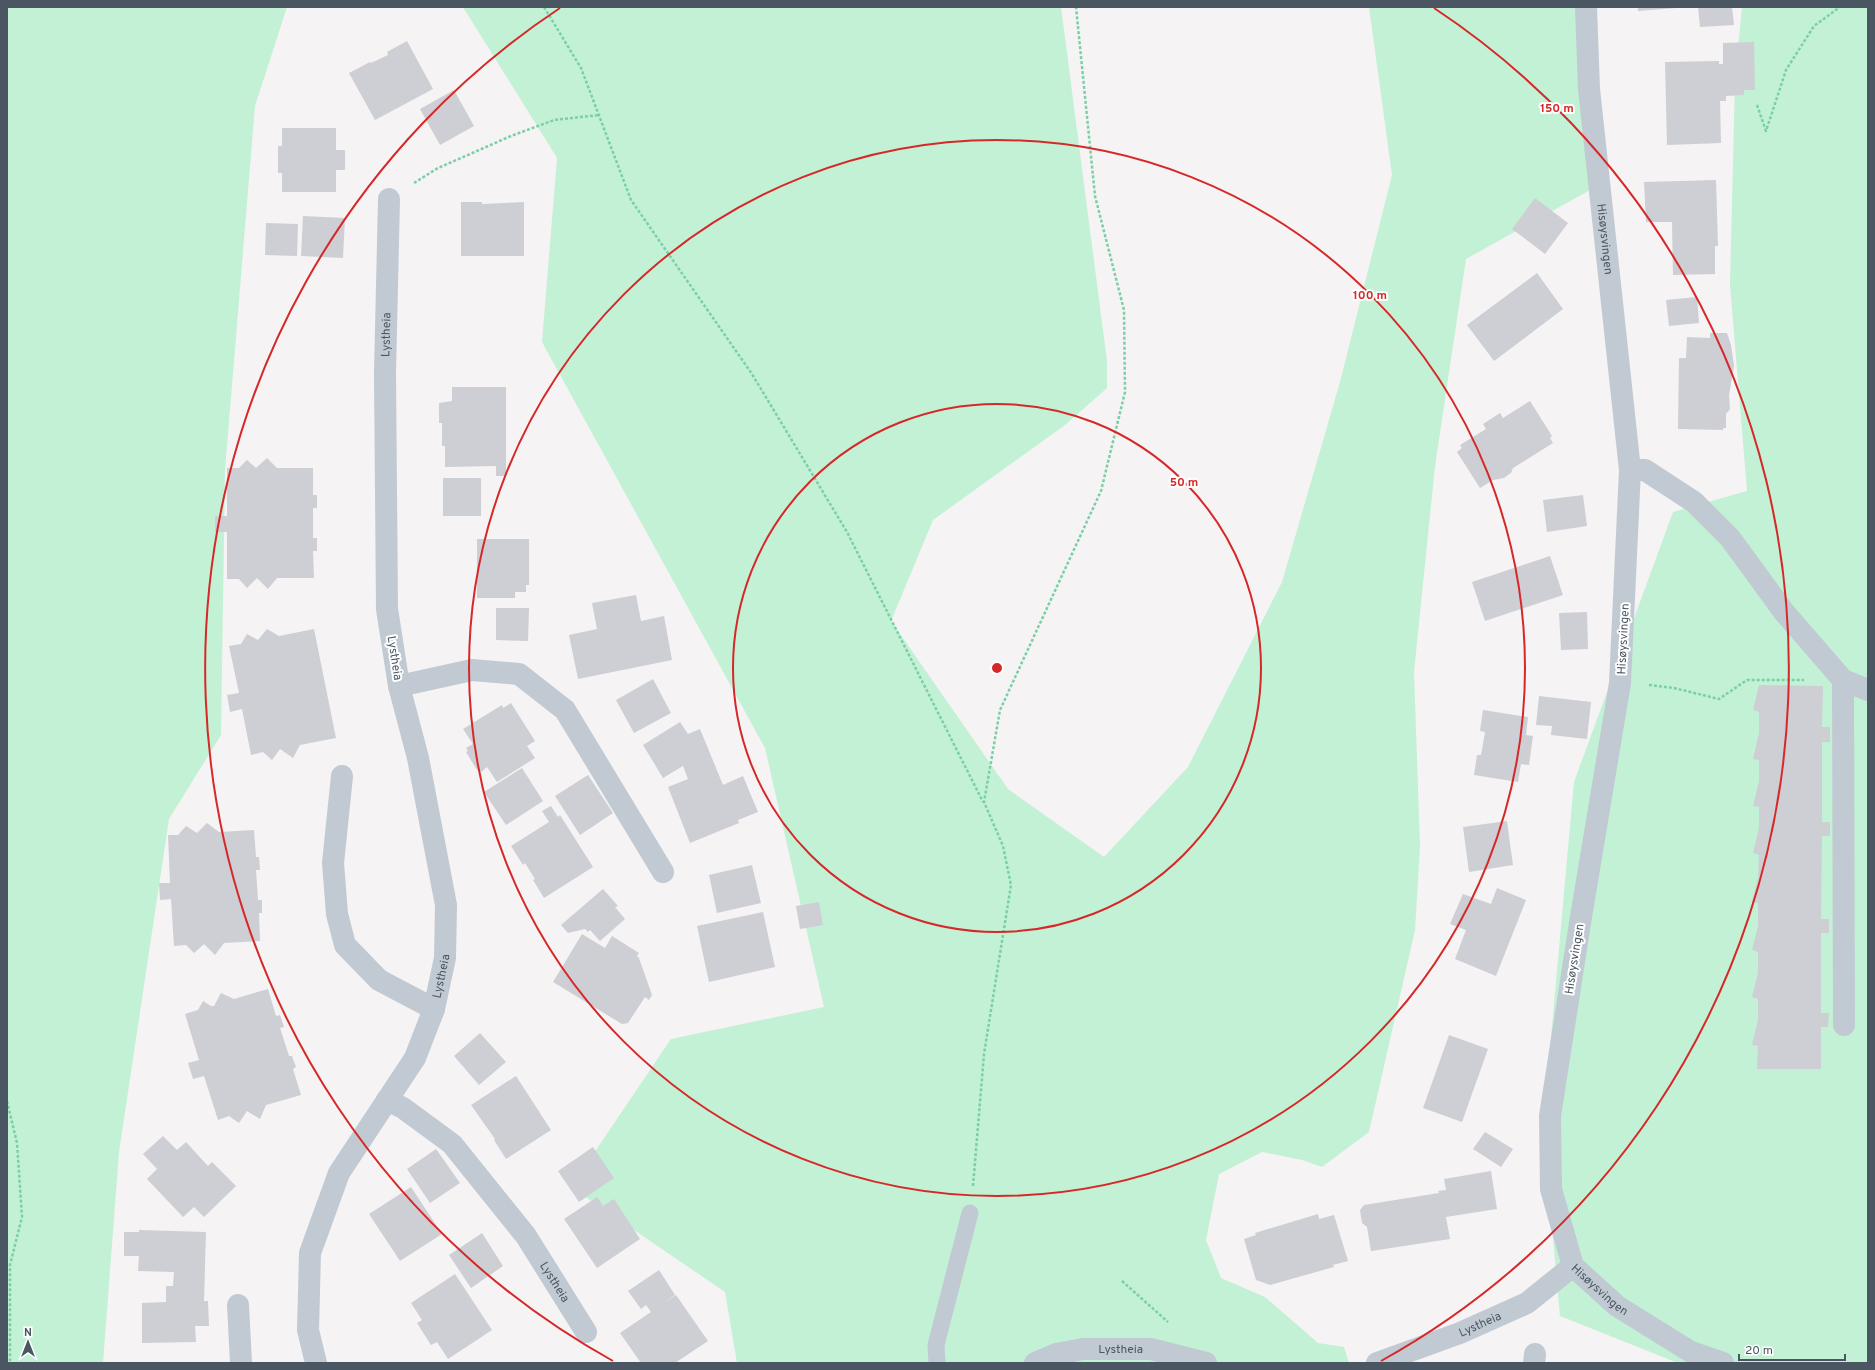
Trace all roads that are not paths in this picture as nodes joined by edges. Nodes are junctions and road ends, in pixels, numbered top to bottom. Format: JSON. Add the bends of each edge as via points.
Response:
{"nodes":[{"id":1,"x":1586,"y":7,"type":"edge"},
{"id":2,"x":389,"y":199,"type":"road end"},
{"id":3,"x":1630,"y":470,"type":"junction"},
{"id":4,"x":1843,"y":680,"type":"junction"},
{"id":5,"x":399,"y":686,"type":"junction"},
{"id":6,"x":1868,"y":690,"type":"edge"},
{"id":7,"x":342,"y":776,"type":"dead end"},
{"id":8,"x":663,"y":872,"type":"dead end"},
{"id":9,"x":434,"y":1009,"type":"junction"},
{"id":10,"x":1844,"y":1024,"type":"dead end"},
{"id":11,"x":387,"y":1100,"type":"junction"},
{"id":12,"x":970,"y":1213,"type":"road end"},
{"id":13,"x":1573,"y":1266,"type":"junction"},
{"id":14,"x":238,"y":1304,"type":"dead end"},
{"id":15,"x":586,"y":1332,"type":"dead end"},
{"id":16,"x":241,"y":1363,"type":"edge"},
{"id":17,"x":316,"y":1363,"type":"edge"},
{"id":18,"x":937,"y":1363,"type":"edge"},
{"id":19,"x":1035,"y":1363,"type":"edge"},
{"id":20,"x":1206,"y":1363,"type":"edge"},
{"id":21,"x":1377,"y":1363,"type":"edge"},
{"id":22,"x":1723,"y":1363,"type":"edge"}],
"edges":[{"from":1,"to":3,"type":"street","name":"Hisøysvingen","via":[[1589,89]]},
{"from":2,"to":5,"type":"street","name":"Lystheia","via":[[385,373],[387,609]]},
{"from":3,"to":4,"type":"street","via":[[1645,470],[1694,502],[1730,538],[1784,612]]},
{"from":3,"to":13,"type":"street","name":"Hisøysvingen","via":[[1620,683],[1550,1116],[1551,1189]]},
{"from":4,"to":6,"type":"street"},
{"from":4,"to":10,"type":"street"},
{"from":5,"to":8,"type":"street","via":[[472,670],[520,674],[564,710]]},
{"from":5,"to":9,"type":"street","name":"Lystheia","via":[[418,758],[446,904],[445,958]]},
{"from":7,"to":9,"type":"street","via":[[333,863],[337,914],[345,945],[380,980]]},
{"from":9,"to":11,"type":"street","name":"Lystheia","via":[[415,1058]]},
{"from":11,"to":15,"type":"street","name":"Lystheia","via":[[403,1108],[452,1144],[526,1236]]},
{"from":11,"to":17,"type":"street","name":"Lystheia","via":[[339,1173],[310,1253],[308,1330]]},
{"from":12,"to":18,"type":"lane","via":[[936,1345]]},
{"from":13,"to":21,"type":"street","name":"Lystheia","via":[[1527,1303],[1460,1333]]},
{"from":13,"to":22,"type":"street","name":"Hisøysvingen","via":[[1617,1306],[1691,1352]]},
{"from":14,"to":16,"type":"street"},
{"from":19,"to":20,"type":"street","name":"Lystheia","via":[[1056,1354],[1083,1349],[1151,1349]]}]}
